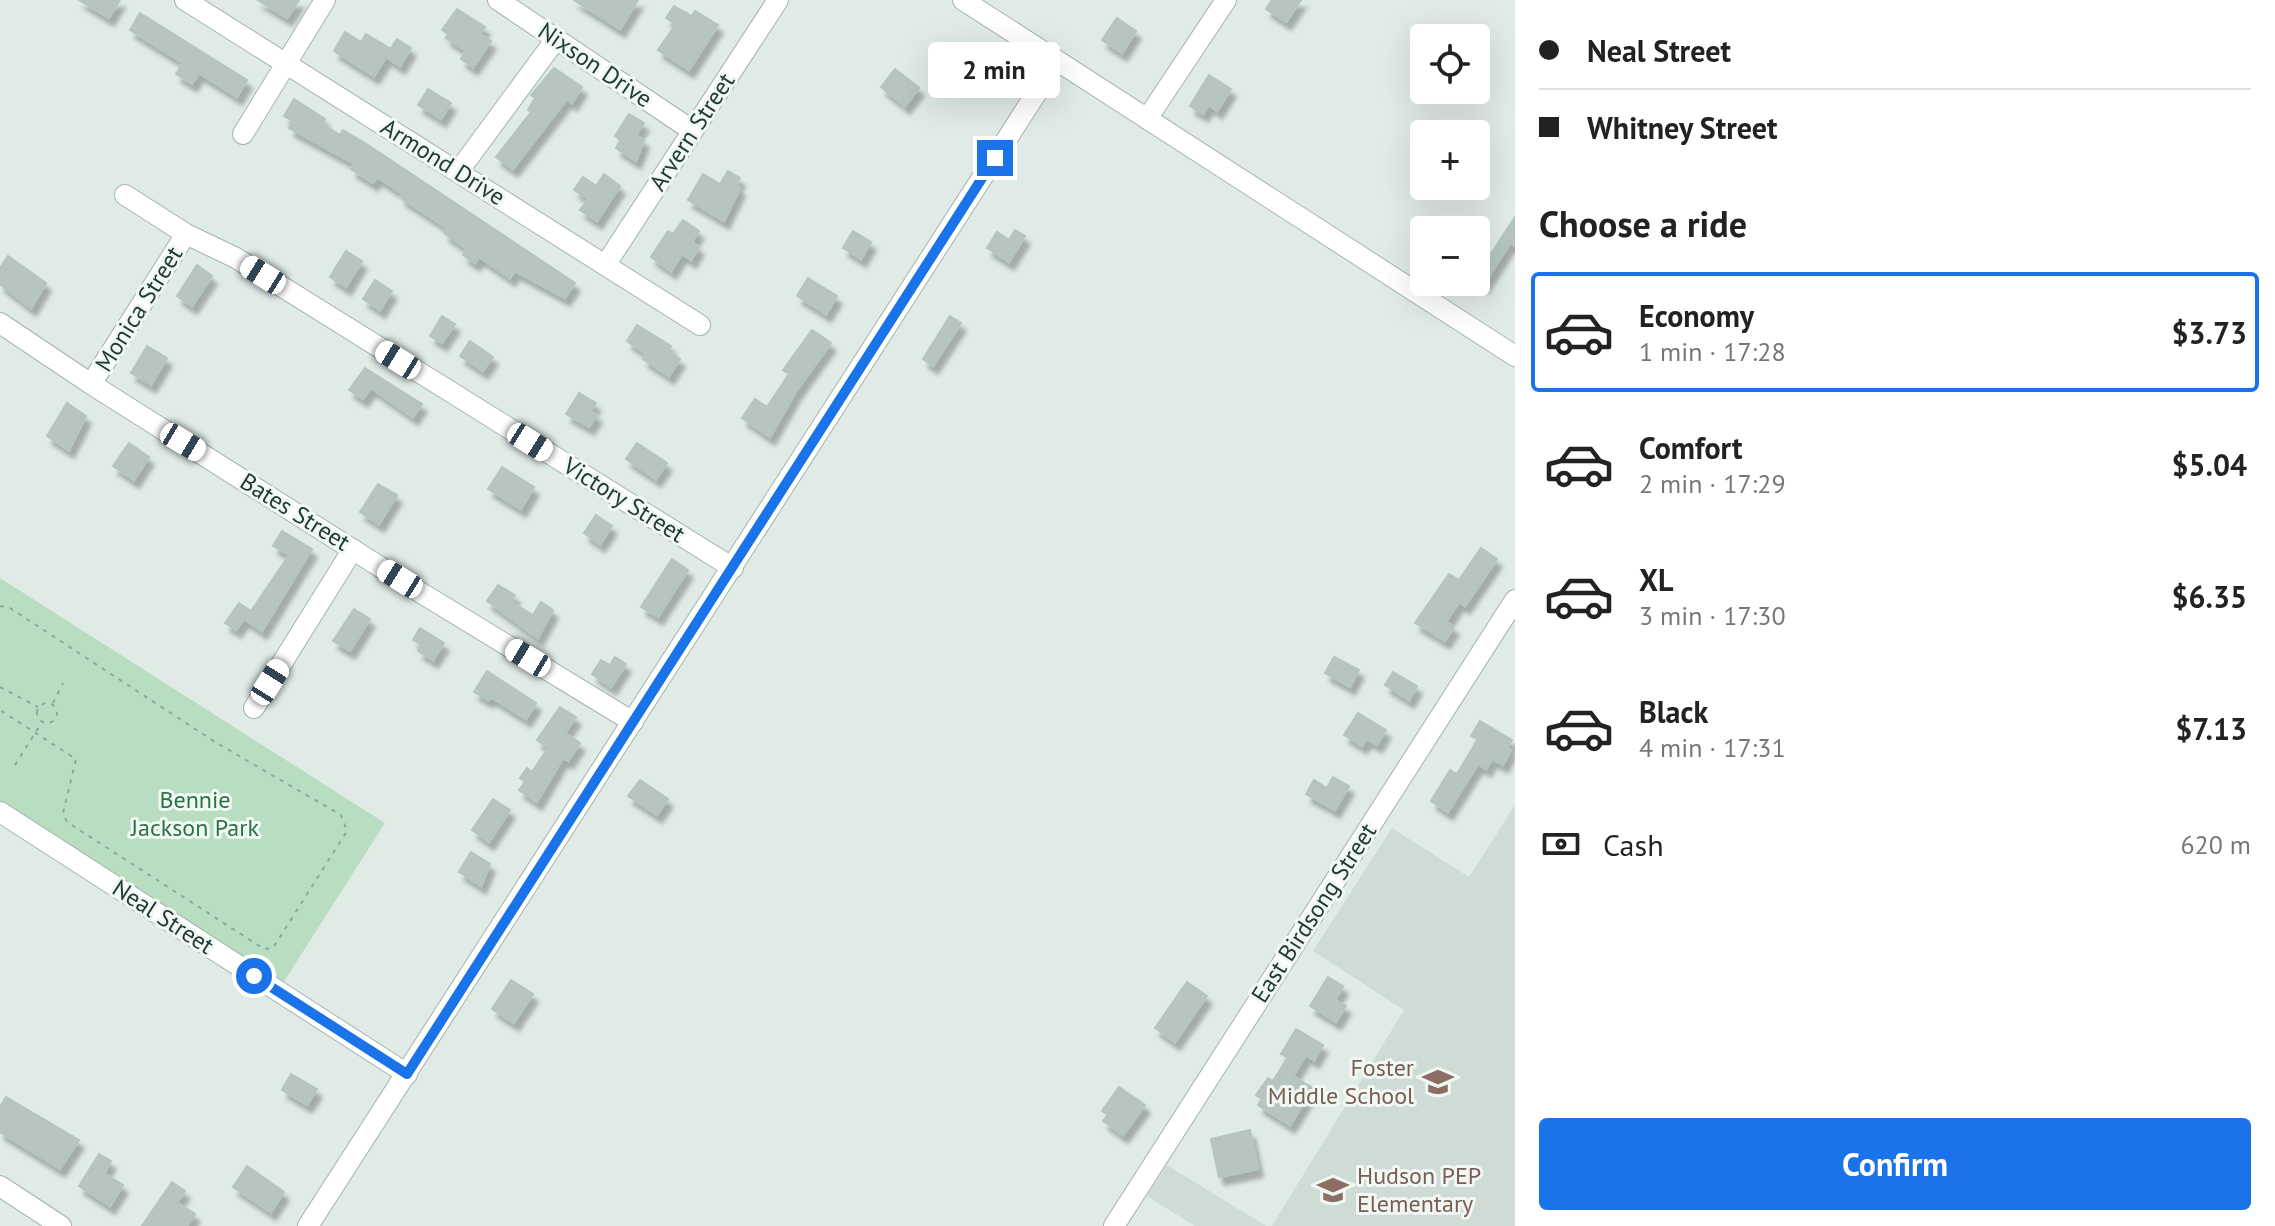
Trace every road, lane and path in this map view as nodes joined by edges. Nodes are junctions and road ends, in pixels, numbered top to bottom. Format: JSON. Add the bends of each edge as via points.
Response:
{"nodes":[{"id":1,"x":185,"y":0,"type":"edge"},
{"id":2,"x":325,"y":0,"type":"edge"},
{"id":3,"x":498,"y":0,"type":"edge"},
{"id":4,"x":778,"y":0,"type":"edge"},
{"id":5,"x":963,"y":0,"type":"edge"},
{"id":6,"x":1226,"y":0,"type":"edge"},
{"id":7,"x":985,"y":6,"type":"edge"},
{"id":8,"x":556,"y":39,"type":"junction"},
{"id":9,"x":1057,"y":61,"type":"junction"},
{"id":10,"x":285,"y":63,"type":"junction"},
{"id":11,"x":1147,"y":119,"type":"junction"},
{"id":12,"x":693,"y":131,"type":"junction"},
{"id":13,"x":243,"y":134,"type":"dead end"},
{"id":14,"x":458,"y":172,"type":"junction"},
{"id":15,"x":125,"y":195,"type":"dead end"},
{"id":16,"x":186,"y":234,"type":"junction"},
{"id":17,"x":606,"y":264,"type":"junction"},
{"id":18,"x":0,"y":323,"type":"edge"},
{"id":19,"x":700,"y":325,"type":"dead end"},
{"id":20,"x":1515,"y":356,"type":"edge"},
{"id":21,"x":91,"y":384,"type":"junction"},
{"id":22,"x":353,"y":549,"type":"junction"},
{"id":23,"x":733,"y":568,"type":"junction"},
{"id":24,"x":1515,"y":600,"type":"edge"},
{"id":25,"x":0,"y":606,"type":"edge"},
{"id":26,"x":63,"y":683,"type":"dead end"},
{"id":27,"x":0,"y":687,"type":"edge"},
{"id":28,"x":52,"y":704,"type":"junction"},
{"id":29,"x":39,"y":708,"type":"junction"},
{"id":30,"x":254,"y":708,"type":"dead end"},
{"id":31,"x":0,"y":710,"type":"edge"},
{"id":32,"x":42,"y":722,"type":"junction"},
{"id":33,"x":633,"y":722,"type":"junction"},
{"id":34,"x":36,"y":732,"type":"junction"},
{"id":35,"x":15,"y":765,"type":"dead end"},
{"id":36,"x":0,"y":812,"type":"edge"},
{"id":37,"x":407,"y":1074,"type":"junction"},
{"id":38,"x":0,"y":1186,"type":"edge"},
{"id":39,"x":61,"y":1226,"type":"edge"},
{"id":40,"x":308,"y":1226,"type":"edge"},
{"id":41,"x":1114,"y":1226,"type":"edge"}],
"edges":[{"from":1,"to":10,"type":"street","name":"Armond Drive"},
{"from":2,"to":10,"type":"street"},
{"from":3,"to":8,"type":"street","name":"Nixson Drive"},
{"from":4,"to":12,"type":"street","name":"Arvern Street"},
{"from":5,"to":7,"type":"street"},
{"from":6,"to":11,"type":"street"},
{"from":7,"to":9,"type":"street"},
{"from":8,"to":12,"type":"street","name":"Nixson Drive"},
{"from":8,"to":14,"type":"street"},
{"from":9,"to":11,"type":"street"},
{"from":9,"to":23,"type":"street"},
{"from":10,"to":13,"type":"street"},
{"from":10,"to":14,"type":"street","name":"Armond Drive"},
{"from":11,"to":20,"type":"street"},
{"from":12,"to":17,"type":"street","name":"Arvern Street"},
{"from":14,"to":17,"type":"street","name":"Armond Drive"},
{"from":15,"to":16,"type":"street","name":"Victory Street"},
{"from":16,"to":21,"type":"street","name":"Monica Street"},
{"from":16,"to":23,"type":"street","name":"Victory Street","via":[[236,258]]},
{"from":17,"to":19,"type":"street","name":"Armond Drive"},
{"from":18,"to":21,"type":"street","name":"Bates Street"},
{"from":21,"to":22,"type":"street","name":"Bates Street"},
{"from":22,"to":30,"type":"street"},
{"from":22,"to":33,"type":"street","name":"Bates Street"},
{"from":23,"to":33,"type":"street"},
{"from":24,"to":41,"type":"street","name":"East Birdsong Street"},
{"from":25,"to":34,"type":"path","via":[[256,768],[341,815],[347,831],[268,950],[67,822],[63,813],[76,759]]},
{"from":26,"to":28,"type":"path"},
{"from":27,"to":29,"type":"path"},
{"from":28,"to":29,"type":"path"},
{"from":28,"to":32,"type":"path","via":[[56,718]]},
{"from":29,"to":32,"type":"path"},
{"from":31,"to":34,"type":"path"},
{"from":32,"to":34,"type":"path"},
{"from":33,"to":37,"type":"street"},
{"from":34,"to":35,"type":"path"},
{"from":36,"to":37,"type":"street","name":"Neal Street"},
{"from":37,"to":40,"type":"street"},
{"from":38,"to":39,"type":"street"}]}
